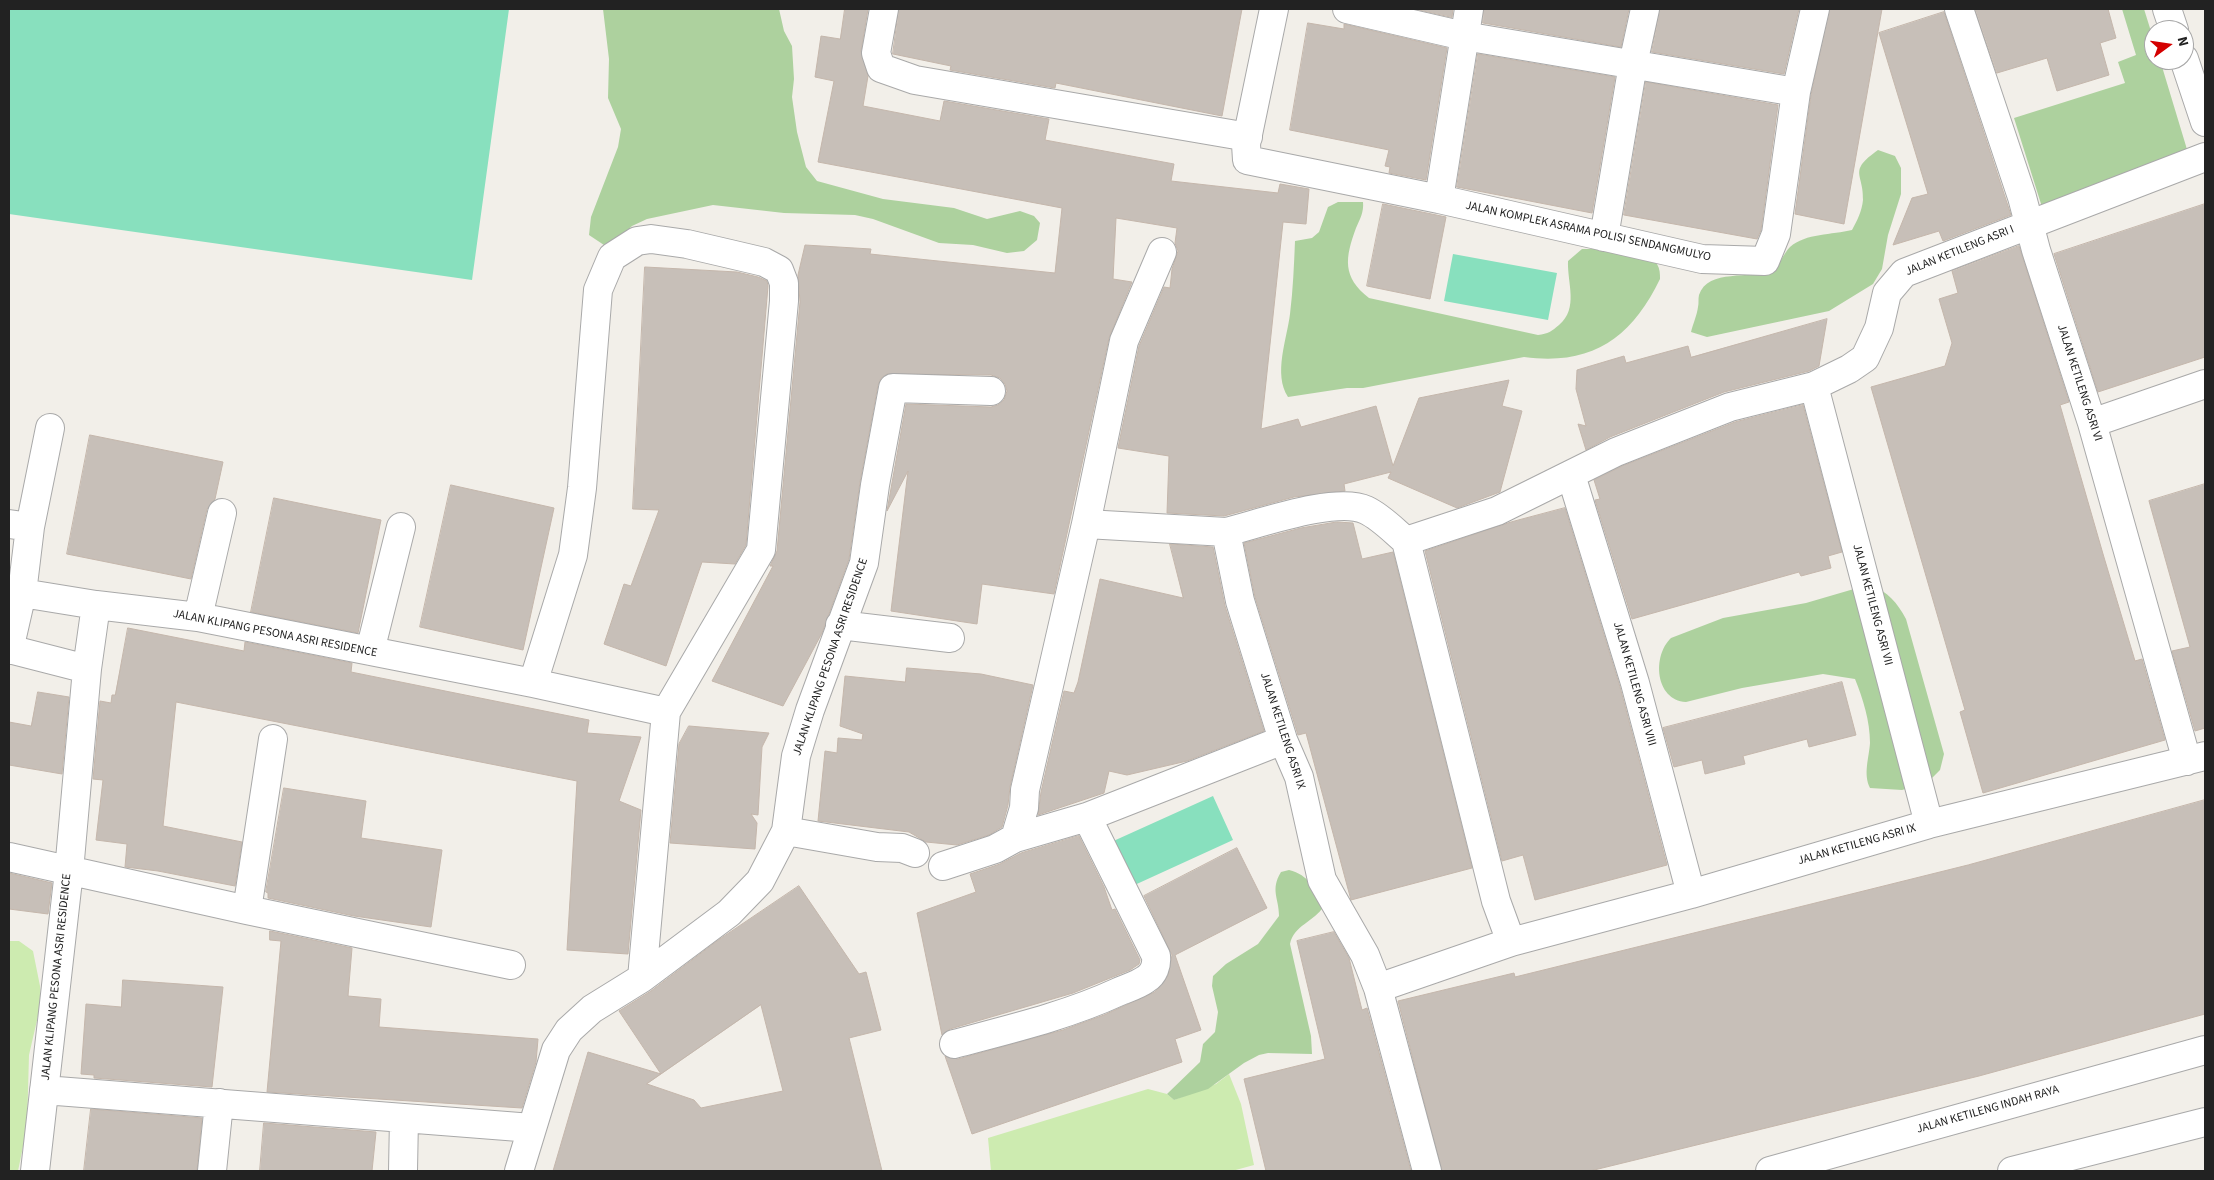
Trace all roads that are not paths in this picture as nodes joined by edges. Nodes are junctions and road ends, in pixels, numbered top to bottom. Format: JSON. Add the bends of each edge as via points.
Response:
{"nodes":[{"id":1,"x":884,"y":9,"type":"edge"},
{"id":2,"x":1274,"y":9,"type":"edge"},
{"id":3,"x":1347,"y":9,"type":"edge"},
{"id":4,"x":1470,"y":9,"type":"edge"},
{"id":5,"x":1645,"y":9,"type":"edge"},
{"id":6,"x":1814,"y":9,"type":"edge"},
{"id":7,"x":1959,"y":9,"type":"edge"},
{"id":8,"x":1464,"y":36,"type":"junction"},
{"id":9,"x":1633,"y":64,"type":"junction"},
{"id":10,"x":2188,"y":70,"type":"edge"},
{"id":11,"x":1796,"y":92,"type":"junction"},
{"id":12,"x":2205,"y":122,"type":"edge"},
{"id":13,"x":1247,"y":148,"type":"junction"},
{"id":14,"x":2205,"y":157,"type":"edge"},
{"id":15,"x":1439,"y":199,"type":"junction"},
{"id":16,"x":2030,"y":223,"type":"junction"},
{"id":17,"x":1604,"y":237,"type":"junction"},
{"id":18,"x":1162,"y":252,"type":"dead end"},
{"id":19,"x":2205,"y":384,"type":"edge"},
{"id":20,"x":1814,"y":386,"type":"junction"},
{"id":21,"x":991,"y":391,"type":"dead end"},
{"id":22,"x":2092,"y":423,"type":"junction"},
{"id":23,"x":50,"y":428,"type":"dead end"},
{"id":24,"x":1571,"y":475,"type":"junction"},
{"id":25,"x":222,"y":513,"type":"dead end"},
{"id":26,"x":1086,"y":524,"type":"junction"},
{"id":27,"x":20,"y":526,"type":"edge"},
{"id":28,"x":401,"y":527,"type":"dead end"},
{"id":29,"x":1226,"y":532,"type":"junction"},
{"id":30,"x":1406,"y":541,"type":"junction"},
{"id":31,"x":22,"y":593,"type":"junction"},
{"id":32,"x":96,"y":605,"type":"junction"},
{"id":33,"x":198,"y":617,"type":"junction"},
{"id":34,"x":840,"y":625,"type":"junction"},
{"id":35,"x":950,"y":638,"type":"dead end"},
{"id":36,"x":9,"y":649,"type":"edge"},
{"id":37,"x":370,"y":651,"type":"junction"},
{"id":38,"x":87,"y":669,"type":"junction"},
{"id":39,"x":533,"y":683,"type":"junction"},
{"id":40,"x":666,"y":712,"type":"junction"},
{"id":41,"x":273,"y":739,"type":"dead end"},
{"id":42,"x":1283,"y":740,"type":"junction"},
{"id":43,"x":2196,"y":758,"type":"edge"},
{"id":44,"x":1087,"y":817,"type":"junction"},
{"id":45,"x":1929,"y":824,"type":"junction"},
{"id":46,"x":786,"y":831,"type":"junction"},
{"id":47,"x":1015,"y":838,"type":"junction"},
{"id":48,"x":914,"y":853,"type":"dead end"},
{"id":49,"x":9,"y":857,"type":"edge"},
{"id":50,"x":943,"y":866,"type":"dead end"},
{"id":51,"x":69,"y":871,"type":"junction"},
{"id":52,"x":1690,"y":894,"type":"junction"},
{"id":53,"x":247,"y":910,"type":"junction"},
{"id":54,"x":1511,"y":942,"type":"junction"},
{"id":55,"x":511,"y":965,"type":"dead end"},
{"id":56,"x":642,"y":978,"type":"junction"},
{"id":57,"x":1378,"y":988,"type":"junction"},
{"id":58,"x":954,"y":1044,"type":"dead end"},
{"id":59,"x":2205,"y":1050,"type":"edge"},
{"id":60,"x":44,"y":1090,"type":"junction"},
{"id":61,"x":219,"y":1103,"type":"junction"},
{"id":62,"x":404,"y":1118,"type":"junction"},
{"id":63,"x":2205,"y":1122,"type":"edge"},
{"id":64,"x":532,"y":1128,"type":"junction"},
{"id":65,"x":2020,"y":1170,"type":"edge"},
{"id":66,"x":35,"y":1171,"type":"edge"},
{"id":67,"x":212,"y":1171,"type":"edge"},
{"id":68,"x":403,"y":1171,"type":"edge"},
{"id":69,"x":519,"y":1171,"type":"edge"},
{"id":70,"x":1427,"y":1171,"type":"edge"},
{"id":71,"x":1770,"y":1171,"type":"edge"}],
"edges":[{"from":1,"to":13,"type":"street","name":"JALAN KOMPLEK ASRAMA POLISI SENDANGMULYO","via":[[876,53],[881,68],[915,80]]},
{"from":2,"to":13,"type":"street"},
{"from":3,"to":8,"type":"street"},
{"from":4,"to":8,"type":"street"},
{"from":5,"to":9,"type":"street"},
{"from":6,"to":11,"type":"street","name":"JALAN KOMPLEK ASRAMA POLISI SENDANGMULYO"},
{"from":7,"to":16,"type":"street","name":"JALAN KETILENG ASRI VI"},
{"from":8,"to":9,"type":"street"},
{"from":8,"to":15,"type":"street"},
{"from":9,"to":11,"type":"street"},
{"from":9,"to":17,"type":"street"},
{"from":10,"to":12,"type":"street"},
{"from":11,"to":17,"type":"street","name":"JALAN KOMPLEK ASRAMA POLISI SENDANGMULYO","via":[[1776,234],[1765,261],[1702,259]]},
{"from":13,"to":15,"type":"street","name":"JALAN KOMPLEK ASRAMA POLISI SENDANGMULYO"},
{"from":14,"to":16,"type":"street","name":"JALAN KETILENG ASRI I"},
{"from":15,"to":17,"type":"street","name":"JALAN KOMPLEK ASRAMA POLISI SENDANGMULYO"},
{"from":16,"to":20,"type":"street","name":"JALAN KETILENG ASRI I","via":[[1904,273],[1887,293],[1879,328],[1865,358]]},
{"from":16,"to":22,"type":"street","name":"JALAN KETILENG ASRI VI"},
{"from":18,"to":26,"type":"street","via":[[1124,341]]},
{"from":19,"to":22,"type":"street"},
{"from":20,"to":24,"type":"street","name":"JALAN KETILENG ASRI I","via":[[1730,407],[1616,452]]},
{"from":20,"to":45,"type":"street","name":"JALAN KETILENG ASRI VII"},
{"from":21,"to":34,"type":"street","name":"JALAN KLIPANG PESONA ASRI RESIDENCE","via":[[892,388],[864,564]]},
{"from":22,"to":43,"type":"street","name":"JALAN KETILENG ASRI VI"},
{"from":23,"to":27,"type":"street"},
{"from":24,"to":30,"type":"street","name":"JALAN KETILENG ASRI I","via":[[1497,511]]},
{"from":24,"to":52,"type":"street","name":"JALAN KETILENG ASRI VIII","via":[[1635,683]]},
{"from":25,"to":33,"type":"street"},
{"from":26,"to":29,"type":"street"},
{"from":26,"to":47,"type":"street"},
{"from":27,"to":31,"type":"street"},
{"from":28,"to":37,"type":"street"},
{"from":29,"to":30,"type":"street","via":[[1332,506],[1365,510]]},
{"from":29,"to":42,"type":"street","name":"JALAN KETILENG ASRI IX","via":[[1240,601]]},
{"from":30,"to":54,"type":"street","via":[[1496,901]]},
{"from":31,"to":32,"type":"street"},
{"from":31,"to":36,"type":"street"},
{"from":32,"to":33,"type":"street","name":"JALAN KLIPANG PESONA ASRI RESIDENCE"},
{"from":32,"to":38,"type":"street","name":"JALAN KLIPANG PESONA ASRI RESIDENCE"},
{"from":33,"to":37,"type":"street","name":"JALAN KLIPANG PESONA ASRI RESIDENCE"},
{"from":34,"to":35,"type":"street"},
{"from":34,"to":46,"type":"street","name":"JALAN KLIPANG PESONA ASRI RESIDENCE","via":[[796,756]]},
{"from":36,"to":38,"type":"street"},
{"from":37,"to":39,"type":"street","name":"JALAN KLIPANG PESONA ASRI RESIDENCE"},
{"from":38,"to":51,"type":"street","name":"JALAN KLIPANG PESONA ASRI RESIDENCE"},
{"from":39,"to":40,"type":"street","name":"JALAN KLIPANG PESONA ASRI RESIDENCE"},
{"from":39,"to":40,"type":"street","via":[[573,555],[582,488],[598,290],[606,267],[612,257],[637,241],[651,239],[696,246],[764,262],[779,270],[784,282],[784,301],[761,550]]},
{"from":40,"to":56,"type":"street"},
{"from":41,"to":53,"type":"street"},
{"from":42,"to":44,"type":"street"},
{"from":42,"to":57,"type":"street","name":"JALAN KETILENG ASRI IX","via":[[1299,777],[1322,880],[1365,955]]},
{"from":43,"to":45,"type":"street","name":"JALAN KETILENG ASRI IX"},
{"from":44,"to":47,"type":"street"},
{"from":44,"to":58,"type":"street","via":[[1156,956],[1154,971],[1147,979],[1096,1002]]},
{"from":45,"to":52,"type":"street","name":"JALAN KETILENG ASRI IX"},
{"from":46,"to":48,"type":"street","via":[[902,848]]},
{"from":46,"to":56,"type":"street","name":"JALAN KLIPANG PESONA ASRI RESIDENCE","via":[[760,881],[728,913]]},
{"from":47,"to":50,"type":"street"},
{"from":49,"to":51,"type":"street"},
{"from":51,"to":53,"type":"street"},
{"from":51,"to":60,"type":"street","name":"JALAN KLIPANG PESONA ASRI RESIDENCE"},
{"from":52,"to":54,"type":"street","name":"JALAN KETILENG ASRI IX"},
{"from":53,"to":55,"type":"street"},
{"from":54,"to":57,"type":"street","name":"JALAN KETILENG ASRI IX"},
{"from":56,"to":64,"type":"street","name":"JALAN KLIPANG PESONA ASRI RESIDENCE","via":[[592,1009],[569,1030],[556,1050]]},
{"from":57,"to":70,"type":"street","name":"JALAN KETILENG ASRI IX"},
{"from":59,"to":71,"type":"street","name":"JALAN KETILENG INDAH RAYA"},
{"from":60,"to":61,"type":"street","name":"JALAN KLIPANG PESONA ASRI RESIDENCE"},
{"from":60,"to":66,"type":"street","name":"JALAN KLIPANG PESONA ASRI RESIDENCE"},
{"from":61,"to":62,"type":"street","name":"JALAN KLIPANG PESONA ASRI RESIDENCE"},
{"from":61,"to":67,"type":"street"},
{"from":62,"to":64,"type":"street","name":"JALAN KLIPANG PESONA ASRI RESIDENCE"},
{"from":62,"to":68,"type":"street"},
{"from":63,"to":65,"type":"street"},
{"from":64,"to":69,"type":"street","name":"JALAN KLIPANG PESONA ASRI RESIDENCE"}]}
